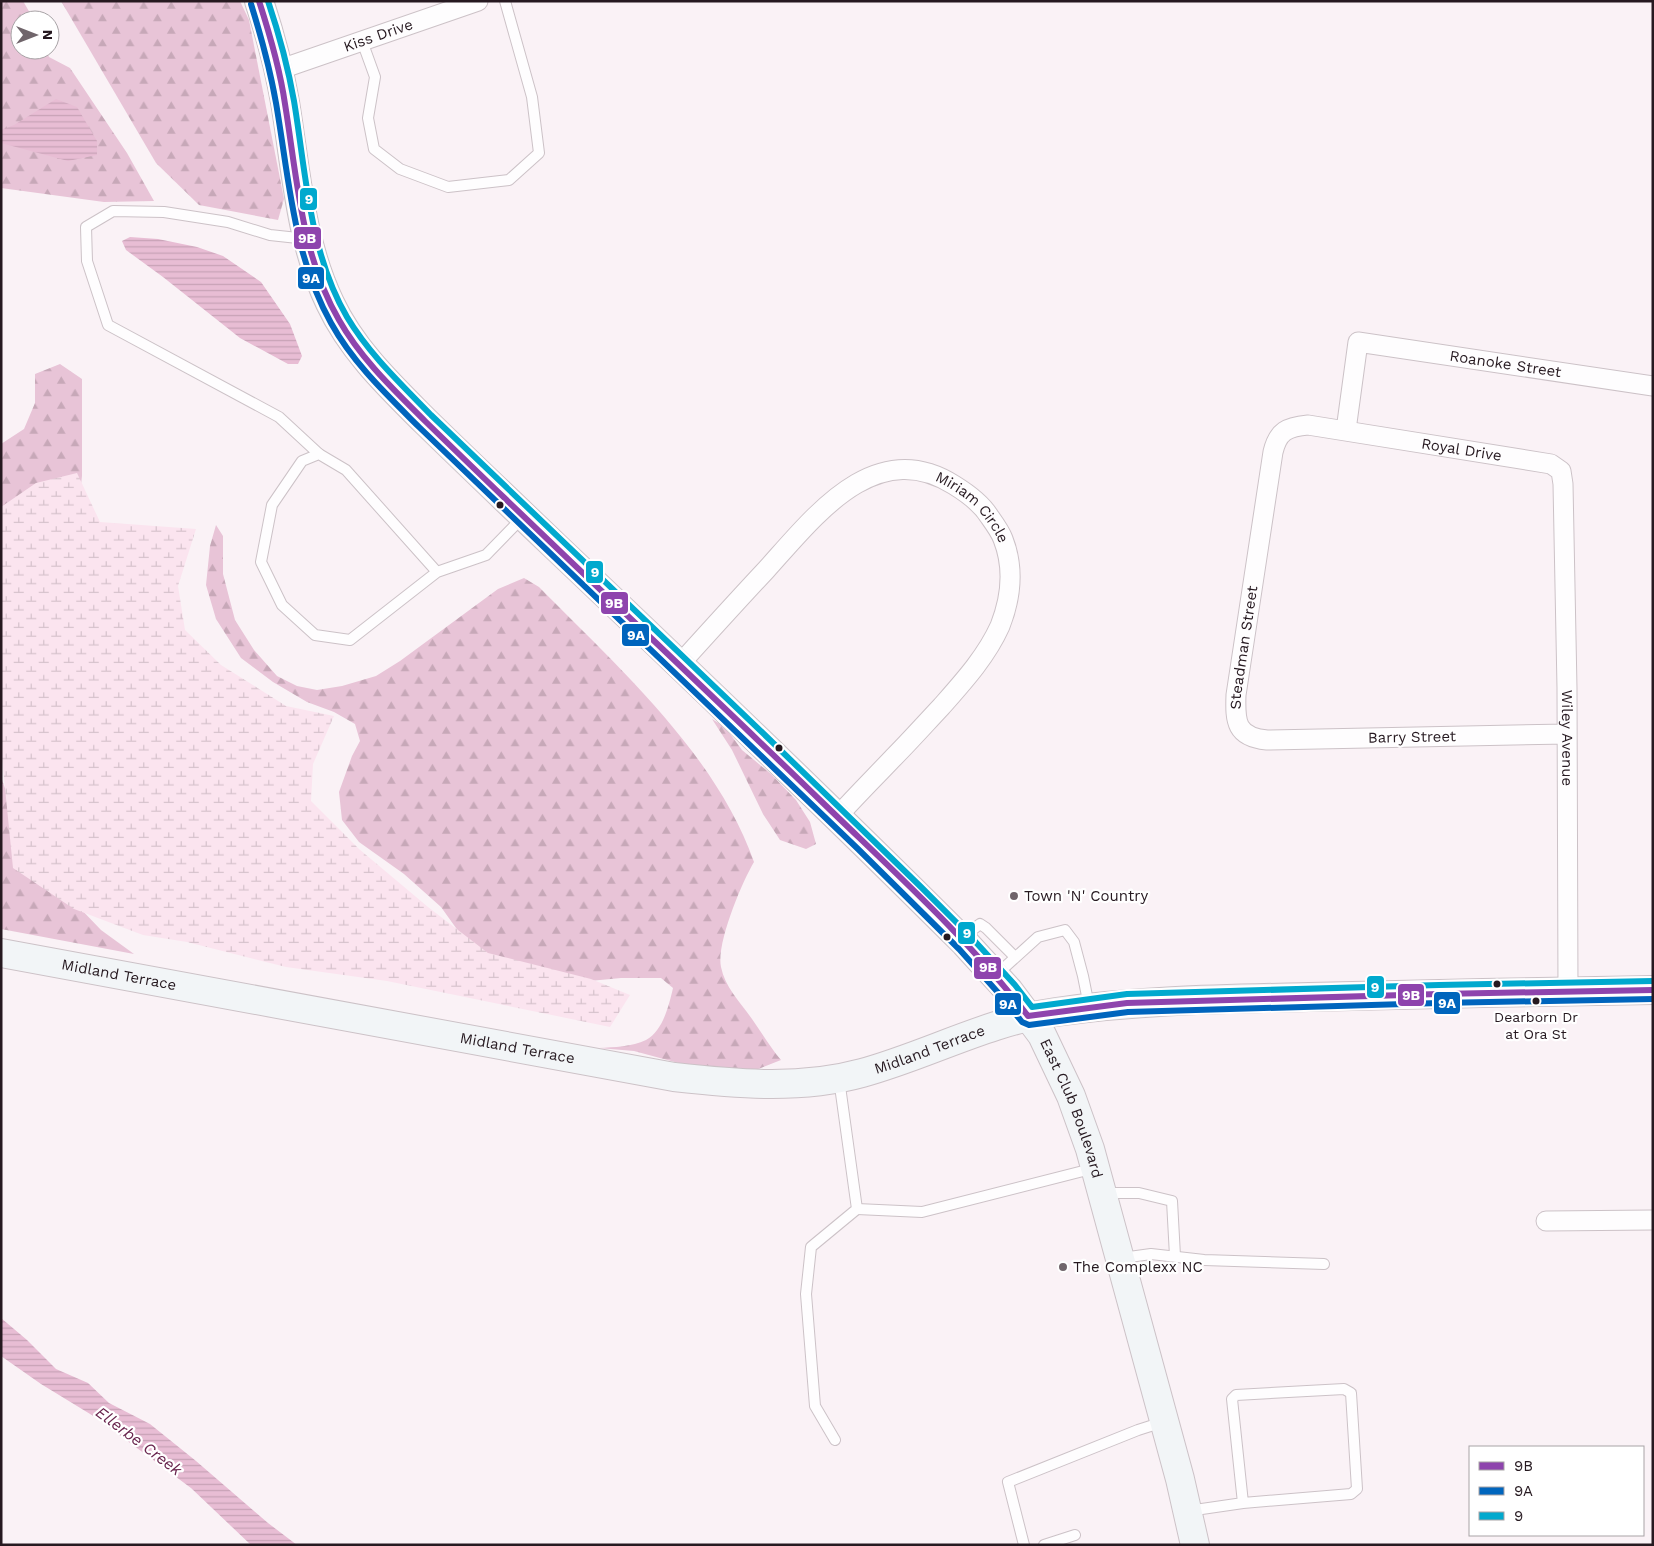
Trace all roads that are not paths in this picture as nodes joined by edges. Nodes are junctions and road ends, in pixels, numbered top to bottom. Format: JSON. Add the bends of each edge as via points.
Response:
{"nodes":[{"id":1,"x":259,"y":1,"type":"edge"},
{"id":2,"x":478,"y":1,"type":"edge"},
{"id":3,"x":505,"y":1,"type":"edge"},
{"id":4,"x":362,"y":41,"type":"junction"},
{"id":5,"x":278,"y":70,"type":"junction"},
{"id":6,"x":308,"y":239,"type":"junction"},
{"id":7,"x":1653,"y":386,"type":"edge"},
{"id":8,"x":1346,"y":430,"type":"junction"},
{"id":9,"x":319,"y":454,"type":"junction"},
{"id":10,"x":1564,"y":484,"type":"joint"},
{"id":11,"x":523,"y":516,"type":"junction"},
{"id":12,"x":437,"y":572,"type":"junction"},
{"id":13,"x":1256,"y":576,"type":"joint"},
{"id":14,"x":680,"y":664,"type":"junction"},
{"id":15,"x":1567,"y":734,"type":"junction"},
{"id":16,"x":1256,"y":739,"type":"joint"},
{"id":17,"x":837,"y":818,"type":"junction"},
{"id":18,"x":962,"y":939,"type":"junction"},
{"id":19,"x":1,"y":953,"type":"edge"},
{"id":20,"x":1015,"y":957,"type":"junction"},
{"id":21,"x":995,"y":975,"type":"junction"},
{"id":22,"x":1653,"y":990,"type":"edge"},
{"id":23,"x":1568,"y":991,"type":"junction"},
{"id":24,"x":1089,"y":1008,"type":"junction"},
{"id":25,"x":1028,"y":1016,"type":"junction"},
{"id":26,"x":838,"y":1078,"type":"junction"},
{"id":27,"x":1096,"y":1168,"type":"junction"},
{"id":28,"x":1103,"y":1194,"type":"junction"},
{"id":29,"x":857,"y":1209,"type":"junction"},
{"id":30,"x":1653,"y":1220,"type":"edge"},
{"id":31,"x":1546,"y":1221,"type":"dead end"},
{"id":32,"x":1175,"y":1256,"type":"junction"},
{"id":33,"x":1120,"y":1258,"type":"junction"},
{"id":34,"x":1324,"y":1264,"type":"dead end"},
{"id":35,"x":1164,"y":1421,"type":"junction"},
{"id":36,"x":835,"y":1440,"type":"dead end"},
{"id":37,"x":1243,"y":1503,"type":"junction"},
{"id":38,"x":1187,"y":1511,"type":"junction"},
{"id":39,"x":1075,"y":1536,"type":"dead end"},
{"id":40,"x":1024,"y":1545,"type":"edge"},
{"id":41,"x":1044,"y":1545,"type":"edge"},
{"id":42,"x":1195,"y":1545,"type":"edge"}],
"edges":[{"from":1,"to":5,"type":"street","name":"East Club Boulevard"},
{"from":2,"to":4,"type":"street","name":"Kiss Drive"},
{"from":3,"to":4,"type":"lane","via":[[532,97],[539,153],[509,180],[448,188],[400,169],[374,149],[368,118],[375,77]]},
{"from":4,"to":5,"type":"street","name":"Kiss Drive"},
{"from":5,"to":6,"type":"street","name":"East Club Boulevard"},
{"from":6,"to":9,"type":"lane","via":[[270,235],[228,222],[164,212],[113,211],[86,227],[87,261],[108,326],[279,417]]},
{"from":6,"to":11,"type":"street","name":"East Club Boulevard","via":[[331,306],[370,364]]},
{"from":7,"to":8,"type":"street","name":"Roanoke Street","via":[[1358,342]]},
{"from":8,"to":10,"type":"street","name":"Royal Drive","via":[[1550,464],[1561,471]]},
{"from":8,"to":13,"type":"street","name":"Royal Drive","via":[[1293,426],[1276,441]]},
{"from":9,"to":12,"type":"lane","via":[[346,470]]},
{"from":9,"to":12,"type":"lane","via":[[302,461],[272,505],[261,562],[282,605],[315,635],[350,640]]},
{"from":10,"to":15,"type":"street","name":"Wiley Avenue"},
{"from":11,"to":12,"type":"lane","via":[[486,555]]},
{"from":11,"to":14,"type":"street","name":"East Club Boulevard"},
{"from":13,"to":16,"type":"street","name":"Steadman Street","via":[[1235,714],[1239,728]]},
{"from":14,"to":17,"type":"street","name":"East Club Boulevard"},
{"from":14,"to":17,"type":"street","name":"Miriam Circle","via":[[819,512],[850,486],[875,475],[919,470],[943,478],[986,510],[1003,537],[1009,561],[1010,584],[1000,626],[966,680]]},
{"from":15,"to":16,"type":"street","name":"Barry Street"},
{"from":15,"to":23,"type":"street","name":"Wiley Avenue"},
{"from":17,"to":18,"type":"street","name":"East Club Boulevard"},
{"from":18,"to":20,"type":"lane","via":[[980,924]]},
{"from":18,"to":21,"type":"street","name":"East Club Boulevard"},
{"from":19,"to":26,"type":"street","name":"Midland Terrace","via":[[674,1077],[754,1085]]},
{"from":20,"to":21,"type":"lane"},
{"from":20,"to":24,"type":"lane","via":[[1038,937],[1066,930],[1074,942]]},
{"from":21,"to":25,"type":"street","name":"East Club Boulevard"},
{"from":22,"to":23,"type":"street","name":"Midland Terrace"},
{"from":23,"to":24,"type":"street","name":"Midland Terrace","via":[[1260,998],[1127,1003]]},
{"from":24,"to":25,"type":"street","name":"Midland Terrace"},
{"from":25,"to":26,"type":"street","name":"Midland Terrace","via":[[862,1073]]},
{"from":25,"to":27,"type":"street","name":"East Club Boulevard","via":[[1042,1036],[1071,1096]]},
{"from":26,"to":29,"type":"lane"},
{"from":27,"to":28,"type":"street","name":"East Club Boulevard"},
{"from":27,"to":29,"type":"lane","via":[[922,1212]]},
{"from":28,"to":32,"type":"lane","via":[[1138,1194],[1172,1201]]},
{"from":28,"to":33,"type":"street","name":"East Club Boulevard"},
{"from":29,"to":36,"type":"lane","via":[[811,1247],[806,1294],[815,1406]]},
{"from":30,"to":31,"type":"street"},
{"from":32,"to":33,"type":"lane","via":[[1151,1254]]},
{"from":32,"to":34,"type":"lane"},
{"from":33,"to":35,"type":"street","name":"East Club Boulevard"},
{"from":35,"to":38,"type":"street","name":"East Club Boulevard"},
{"from":35,"to":40,"type":"lane","via":[[1008,1482]]},
{"from":37,"to":37,"type":"lane","via":[[1351,1494],[1357,1489],[1351,1392],[1344,1389],[1236,1395],[1232,1399]]},
{"from":37,"to":38,"type":"lane"},
{"from":38,"to":42,"type":"street","name":"East Club Boulevard"},
{"from":39,"to":41,"type":"lane"}]}
